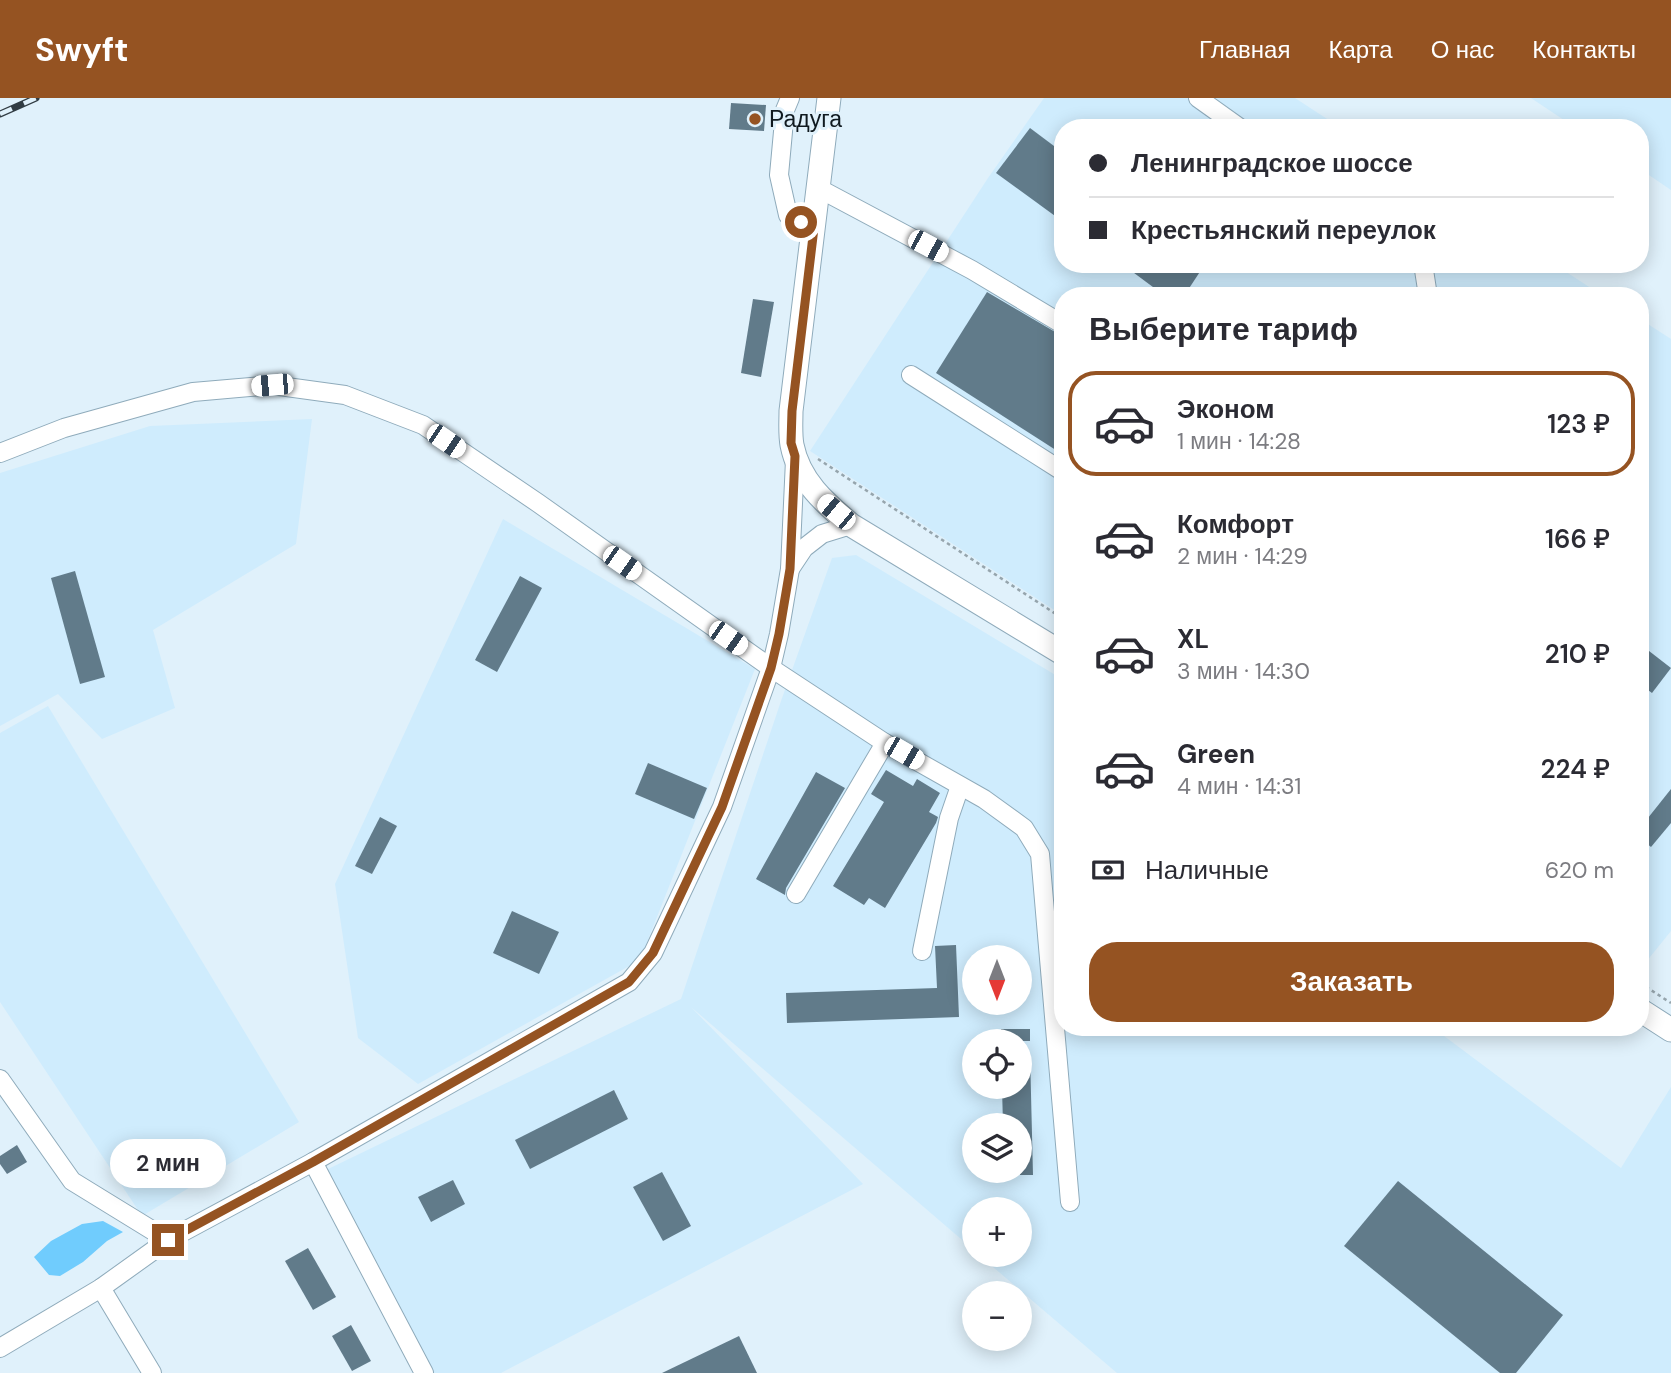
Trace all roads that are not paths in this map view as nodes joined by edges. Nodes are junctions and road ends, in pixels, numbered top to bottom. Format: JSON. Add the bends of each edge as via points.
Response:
{"nodes":[{"id":1,"x":790,"y":98,"type":"edge"},
{"id":2,"x":829,"y":98,"type":"edge"},
{"id":3,"x":1198,"y":98,"type":"edge"},
{"id":4,"x":1227,"y":119,"type":"edge"},
{"id":5,"x":818,"y":188,"type":"junction"},
{"id":6,"x":814,"y":228,"type":"junction"},
{"id":7,"x":1054,"y":319,"type":"edge"},
{"id":8,"x":911,"y":375,"type":"dead end"},
{"id":9,"x":793,"y":449,"type":"junction"},
{"id":10,"x":0,"y":453,"type":"edge"},
{"id":11,"x":1054,"y":466,"type":"edge"},
{"id":12,"x":851,"y":525,"type":"junction"},
{"id":13,"x":790,"y":569,"type":"junction"},
{"id":14,"x":1054,"y":648,"type":"edge"},
{"id":15,"x":771,"y":668,"type":"junction"},
{"id":16,"x":885,"y":743,"type":"junction"},
{"id":17,"x":960,"y":786,"type":"junction"},
{"id":18,"x":796,"y":894,"type":"dead end"},
{"id":19,"x":922,"y":951,"type":"dead end"},
{"id":20,"x":1054,"y":1016,"type":"edge"},
{"id":21,"x":1649,"y":1016,"type":"edge"},
{"id":22,"x":1671,"y":1030,"type":"edge"},
{"id":23,"x":1056,"y":1036,"type":"edge"},
{"id":24,"x":0,"y":1079,"type":"edge"},
{"id":25,"x":313,"y":1162,"type":"junction"},
{"id":26,"x":1070,"y":1202,"type":"dead end"},
{"id":27,"x":168,"y":1240,"type":"junction"},
{"id":28,"x":102,"y":1288,"type":"junction"},
{"id":29,"x":2,"y":1344,"type":"edge"},
{"id":30,"x":152,"y":1373,"type":"edge"},
{"id":31,"x":424,"y":1373,"type":"edge"}],
"edges":[{"from":1,"to":6,"type":"street","via":[[779,175],[788,215]]},
{"from":2,"to":5,"type":"main road"},
{"from":3,"to":4,"type":"street"},
{"from":5,"to":6,"type":"main road"},
{"from":5,"to":7,"type":"street"},
{"from":6,"to":9,"type":"main road","via":[[792,411]]},
{"from":8,"to":11,"type":"street"},
{"from":9,"to":12,"type":"main road","via":[[820,499]]},
{"from":9,"to":13,"type":"street"},
{"from":10,"to":15,"type":"street","via":[[64,428],[193,392],[272,385],[345,395],[423,425]]},
{"from":12,"to":13,"type":"street","via":[[822,534],[804,548]]},
{"from":12,"to":14,"type":"main road"},
{"from":13,"to":15,"type":"street"},
{"from":15,"to":16,"type":"street"},
{"from":15,"to":25,"type":"street","via":[[722,807],[653,953],[629,982]]},
{"from":16,"to":17,"type":"street"},
{"from":16,"to":18,"type":"street"},
{"from":17,"to":19,"type":"street","via":[[949,818]]},
{"from":17,"to":20,"type":"street","via":[[1024,828],[1040,854]]},
{"from":21,"to":22,"type":"main road"},
{"from":23,"to":26,"type":"street"},
{"from":24,"to":27,"type":"street","via":[[72,1181]]},
{"from":25,"to":27,"type":"street"},
{"from":25,"to":31,"type":"street"},
{"from":27,"to":28,"type":"street"},
{"from":28,"to":29,"type":"street"},
{"from":28,"to":30,"type":"street"}]}
